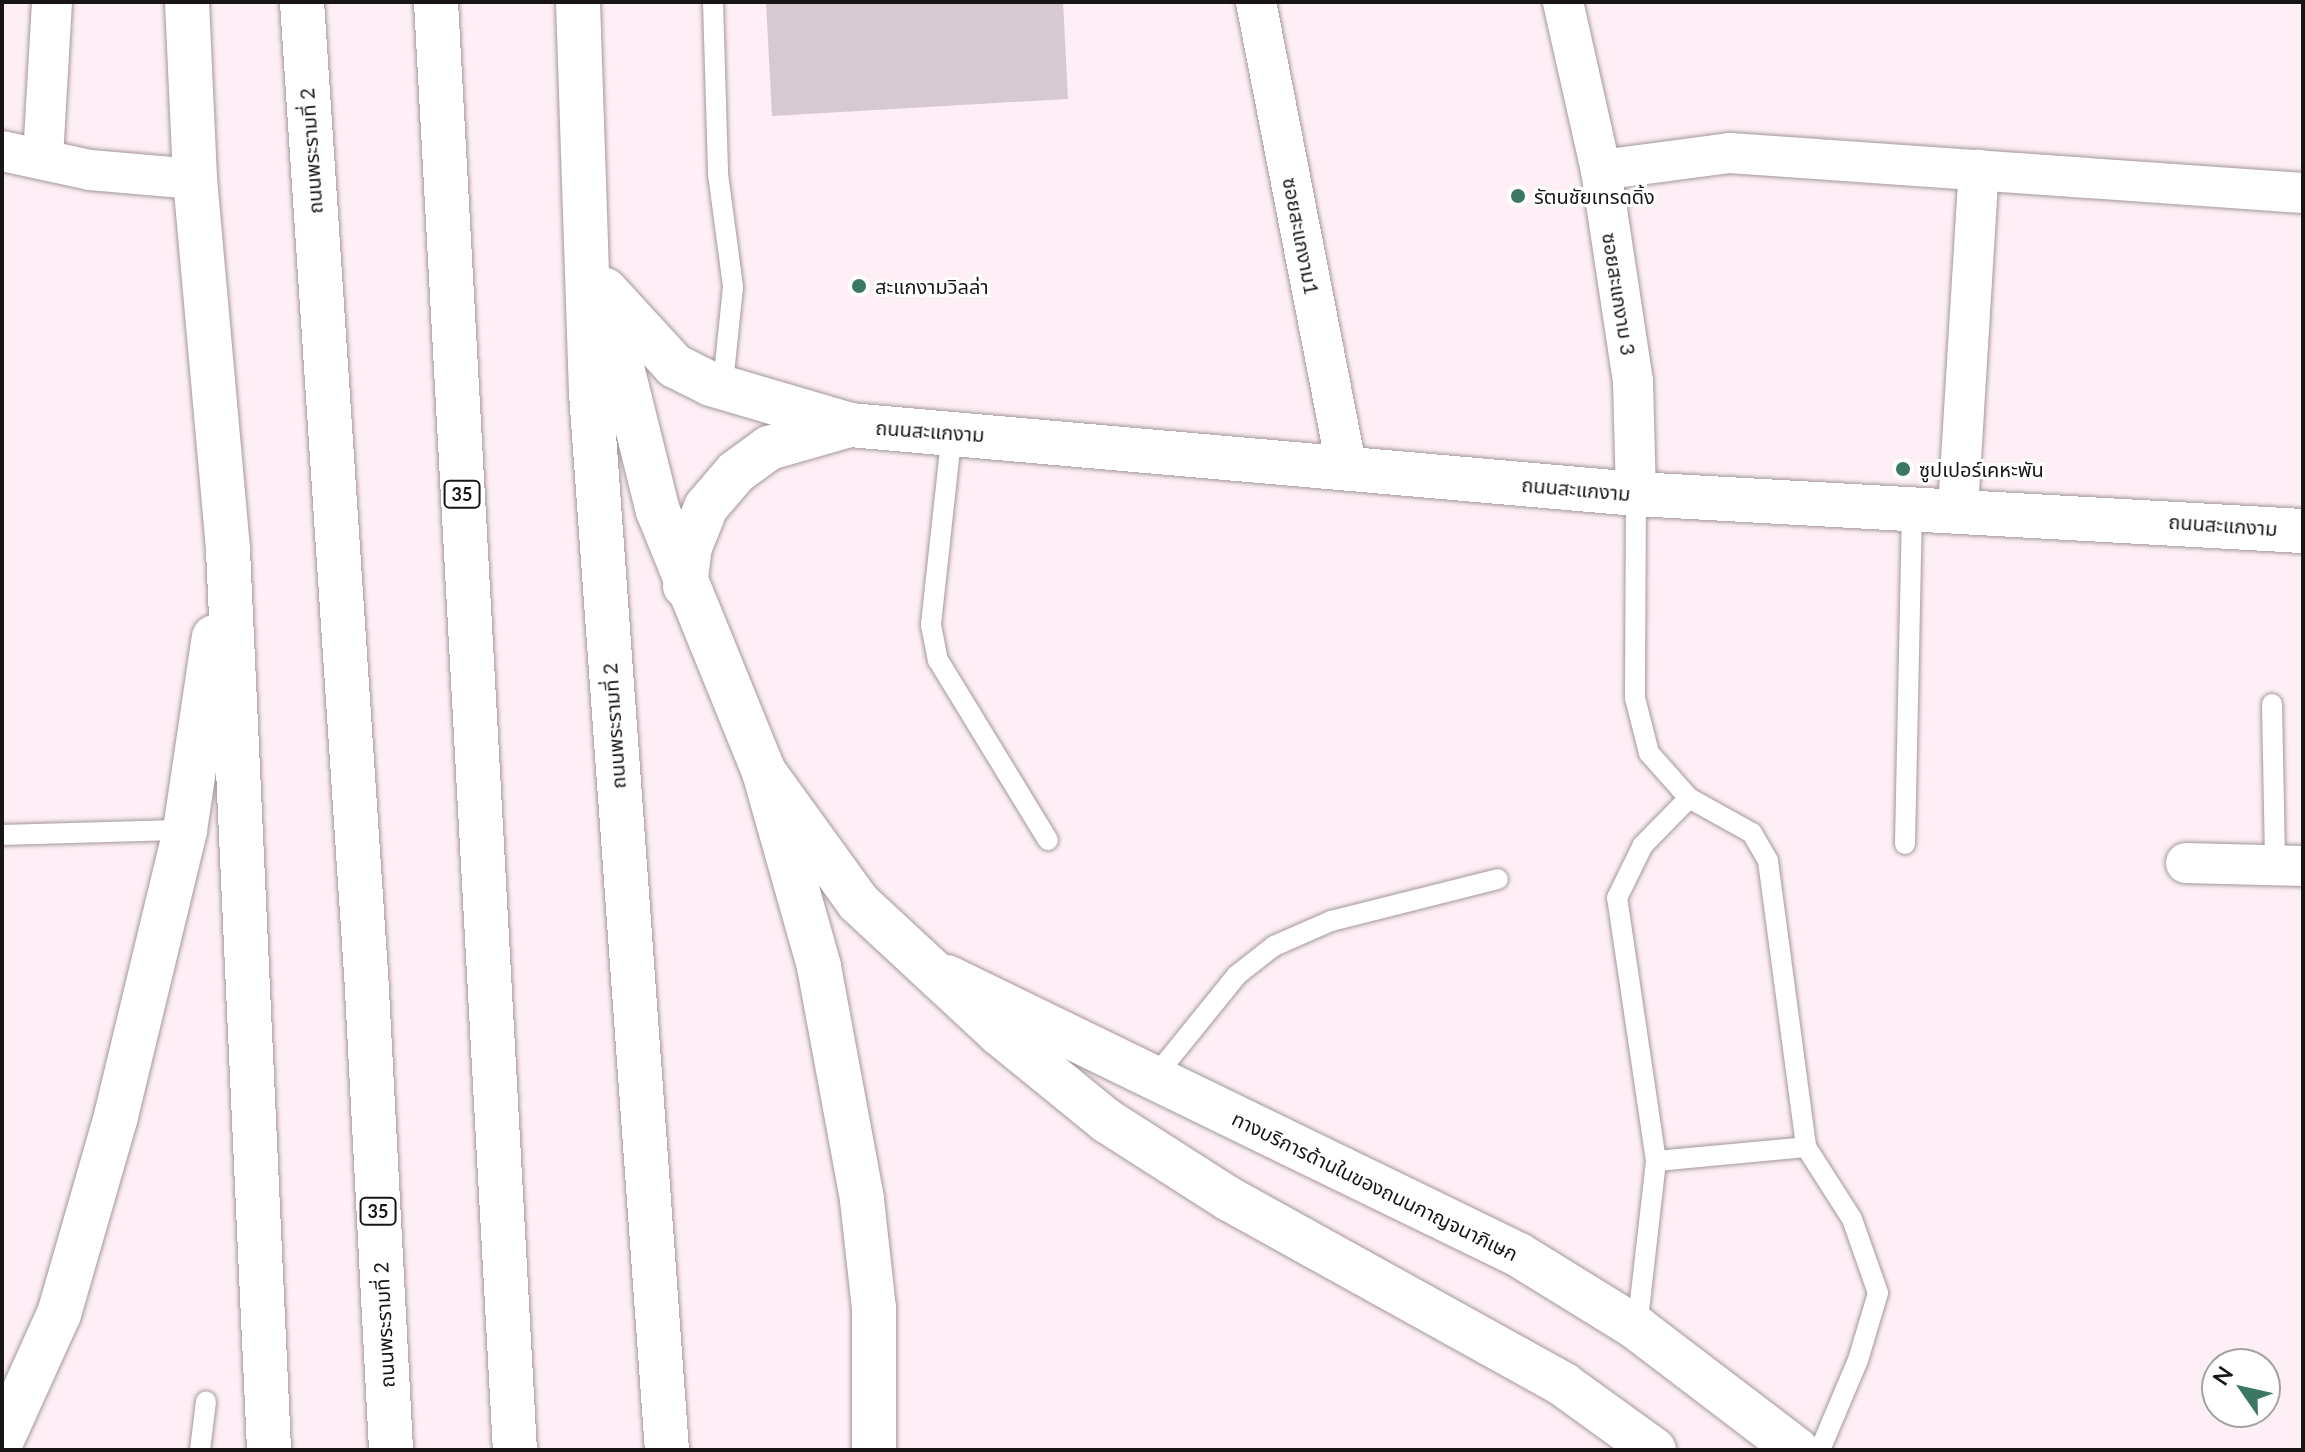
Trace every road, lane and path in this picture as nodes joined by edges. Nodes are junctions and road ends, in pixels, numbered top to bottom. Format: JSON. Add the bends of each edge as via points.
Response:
{"nodes":[{"id":1,"x":52,"y":2,"type":"edge"},
{"id":2,"x":187,"y":2,"type":"edge"},
{"id":3,"x":302,"y":2,"type":"edge"},
{"id":4,"x":436,"y":2,"type":"edge"},
{"id":5,"x":578,"y":2,"type":"edge"},
{"id":6,"x":713,"y":2,"type":"edge"},
{"id":7,"x":1256,"y":2,"type":"edge"},
{"id":8,"x":1563,"y":2,"type":"edge"},
{"id":9,"x":2,"y":151,"type":"edge"},
{"id":10,"x":587,"y":153,"type":"junction"},
{"id":11,"x":43,"y":158,"type":"junction"},
{"id":12,"x":1601,"y":170,"type":"junction"},
{"id":13,"x":1979,"y":170,"type":"junction"},
{"id":14,"x":195,"y":179,"type":"junction"},
{"id":15,"x":2303,"y":193,"type":"edge"},
{"id":16,"x":605,"y":290,"type":"junction"},
{"id":17,"x":724,"y":374,"type":"dead end"},
{"id":18,"x":850,"y":425,"type":"junction"},
{"id":19,"x":952,"y":431,"type":"junction"},
{"id":20,"x":1347,"y":470,"type":"junction"},
{"id":21,"x":1636,"y":494,"type":"junction"},
{"id":22,"x":1912,"y":505,"type":"junction"},
{"id":23,"x":1958,"y":509,"type":"junction"},
{"id":24,"x":2303,"y":531,"type":"edge"},
{"id":25,"x":228,"y":550,"type":"junction"},
{"id":26,"x":685,"y":587,"type":"junction"},
{"id":27,"x":2272,"y":704,"type":"dead end"},
{"id":28,"x":764,"y":772,"type":"junction"},
{"id":29,"x":1689,"y":798,"type":"junction"},
{"id":30,"x":185,"y":830,"type":"junction"},
{"id":31,"x":2,"y":835,"type":"edge"},
{"id":32,"x":1048,"y":840,"type":"dead end"},
{"id":33,"x":1905,"y":844,"type":"dead end"},
{"id":34,"x":2186,"y":863,"type":"dead end"},
{"id":35,"x":2289,"y":866,"type":"edge"},
{"id":36,"x":1498,"y":879,"type":"dead end"},
{"id":37,"x":927,"y":967,"type":"junction"},
{"id":38,"x":1152,"y":1080,"type":"junction"},
{"id":39,"x":1806,"y":1147,"type":"junction"},
{"id":40,"x":1656,"y":1161,"type":"junction"},
{"id":41,"x":59,"y":1314,"type":"junction"},
{"id":42,"x":1637,"y":1328,"type":"junction"},
{"id":43,"x":206,"y":1401,"type":"dead end"},
{"id":44,"x":2,"y":1405,"type":"edge"},
{"id":45,"x":2,"y":1440,"type":"edge"},
{"id":46,"x":200,"y":1450,"type":"edge"},
{"id":47,"x":269,"y":1450,"type":"edge"},
{"id":48,"x":391,"y":1450,"type":"edge"},
{"id":49,"x":515,"y":1450,"type":"edge"},
{"id":50,"x":667,"y":1450,"type":"edge"},
{"id":51,"x":874,"y":1450,"type":"edge"},
{"id":52,"x":1654,"y":1450,"type":"edge"},
{"id":53,"x":1797,"y":1450,"type":"edge"},
{"id":54,"x":1820,"y":1450,"type":"edge"}],
"edges":[{"from":1,"to":11,"type":"street"},
{"from":2,"to":14,"type":"main road"},
{"from":3,"to":48,"type":"main road","name":"ถนนพระรามที่ 2","number":"35","via":[[366,972]]},
{"from":4,"to":49,"type":"main road","number":"35"},
{"from":5,"to":10,"type":"main road","name":"ถนนพระรามที่ 2"},
{"from":6,"to":17,"type":"lane","via":[[718,174],[733,287]]},
{"from":7,"to":20,"type":"street","name":"ซอยสะแกงาม1"},
{"from":8,"to":12,"type":"street","name":"ซอยสะแกงาม 3"},
{"from":9,"to":11,"type":"street"},
{"from":10,"to":16,"type":"main road"},
{"from":10,"to":50,"type":"main road","name":"ถนนพระรามที่ 2","via":[[591,393]]},
{"from":11,"to":14,"type":"street","via":[[90,170]]},
{"from":12,"to":13,"type":"street","via":[[1730,153]]},
{"from":12,"to":21,"type":"street","name":"ซอยสะแกงาม 3","via":[[1633,381]]},
{"from":13,"to":15,"type":"street"},
{"from":13,"to":23,"type":"street"},
{"from":14,"to":25,"type":"main road"},
{"from":16,"to":18,"type":"main road","name":"ถนนสะแกงาม","via":[[675,366],[725,389]]},
{"from":16,"to":26,"type":"main road","via":[[633,427]]},
{"from":18,"to":19,"type":"main road","name":"ถนนสะแกงาม"},
{"from":18,"to":26,"type":"main road","name":"ถนนสะแกงาม","via":[[769,448],[736,472],[706,507],[690,547]]},
{"from":19,"to":20,"type":"main road","name":"ถนนสะแกงาม"},
{"from":19,"to":32,"type":"lane","via":[[931,625],[938,660]]},
{"from":20,"to":21,"type":"main road","name":"ถนนสะแกงาม"},
{"from":21,"to":22,"type":"main road","name":"ถนนสะแกงาม"},
{"from":21,"to":29,"type":"lane","via":[[1635,698],[1649,753]]},
{"from":22,"to":23,"type":"main road","name":"ถนนสะแกงาม"},
{"from":22,"to":33,"type":"lane"},
{"from":23,"to":24,"type":"main road","name":"ถนนสะแกงาม"},
{"from":25,"to":30,"type":"main road"},
{"from":25,"to":47,"type":"main road"},
{"from":26,"to":28,"type":"main road"},
{"from":27,"to":35,"type":"lane"},
{"from":28,"to":37,"type":"main road","via":[[858,902]]},
{"from":28,"to":51,"type":"main road","via":[[819,967],[862,1200],[874,1308]]},
{"from":29,"to":39,"type":"lane","via":[[1752,833],[1768,861]]},
{"from":29,"to":40,"type":"lane","via":[[1643,845],[1617,898]]},
{"from":30,"to":31,"type":"lane"},
{"from":30,"to":41,"type":"main road","via":[[116,1116]]},
{"from":34,"to":35,"type":"street"},
{"from":36,"to":38,"type":"lane","via":[[1331,921],[1274,946],[1237,975]]},
{"from":37,"to":38,"type":"main road","name":"ทางบริการด้านในของถนนกาญจนาภิเษก"},
{"from":37,"to":52,"type":"main road","via":[[1107,1121],[1229,1199],[1551,1377]]},
{"from":38,"to":42,"type":"main road","name":"ทางบริการด้านในของถนนกาญจนาภิเษก","via":[[1505,1248]]},
{"from":39,"to":40,"type":"lane"},
{"from":39,"to":54,"type":"lane","via":[[1852,1219],[1878,1293],[1858,1360]]},
{"from":40,"to":42,"type":"lane"},
{"from":41,"to":44,"type":"main road"},
{"from":41,"to":45,"type":"main road"},
{"from":42,"to":53,"type":"main road","name":"ทางบริการด้านในของถนนกาญจนาภิเษก"},
{"from":43,"to":46,"type":"lane"}]}
